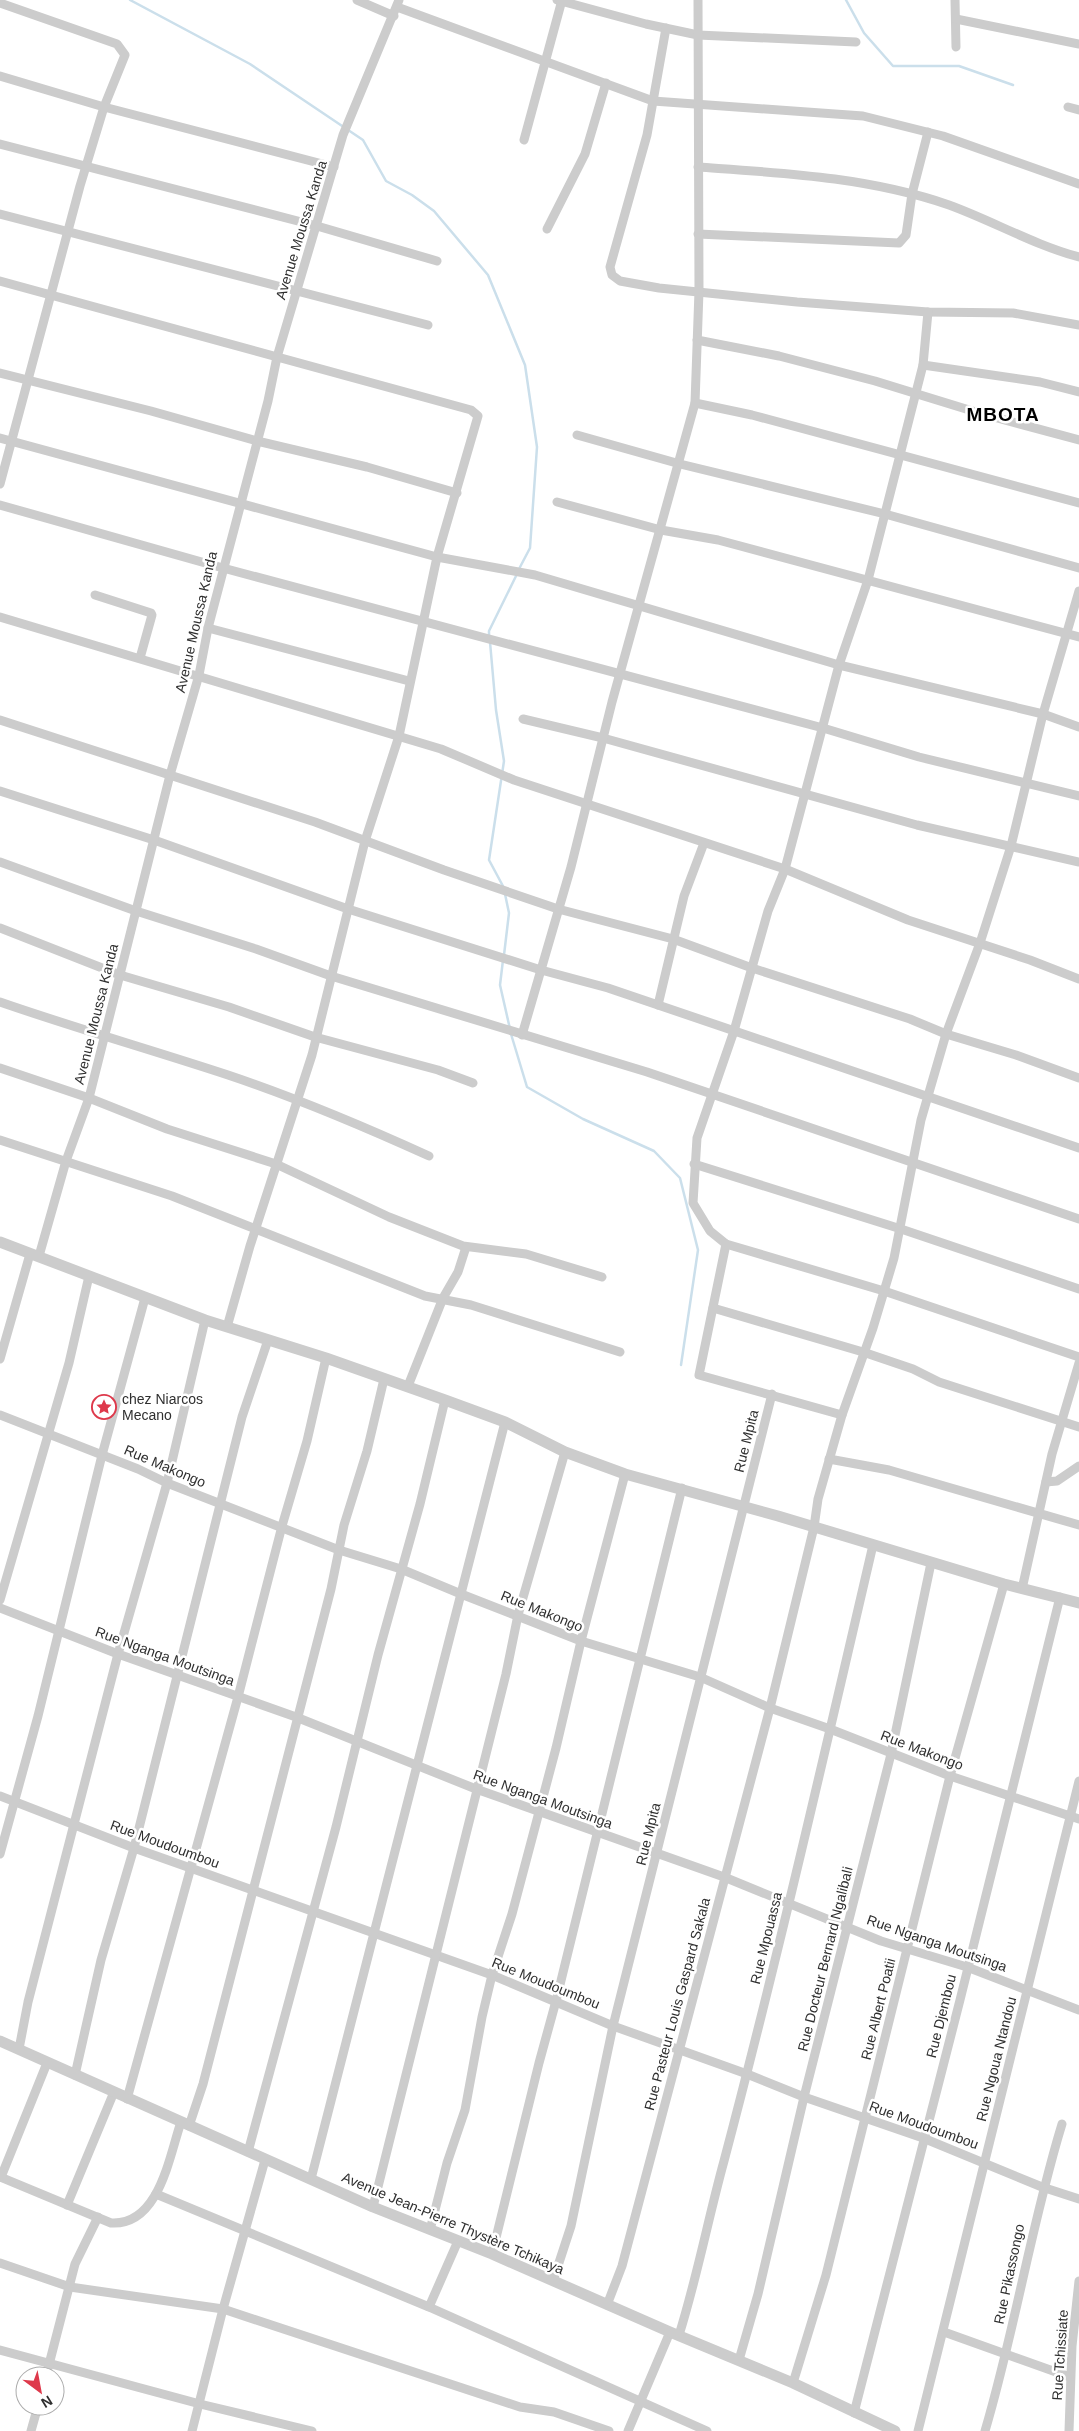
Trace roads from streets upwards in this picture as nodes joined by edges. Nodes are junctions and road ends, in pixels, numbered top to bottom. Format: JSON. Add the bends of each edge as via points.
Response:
{"nodes":[{"id":1,"x":357,"y":0,"type":"edge"},
{"id":2,"x":698,"y":0,"type":"edge"},
{"id":3,"x":955,"y":0,"type":"edge"},
{"id":4,"x":560,"y":1,"type":"edge"},
{"id":5,"x":0,"y":3,"type":"edge"},
{"id":6,"x":397,"y":8,"type":"edge"},
{"id":7,"x":956,"y":19,"type":"junction"},
{"id":8,"x":666,"y":28,"type":"junction"},
{"id":9,"x":698,"y":35,"type":"junction"},
{"id":10,"x":856,"y":42,"type":"dead end"},
{"id":11,"x":1079,"y":44,"type":"edge"},
{"id":12,"x":956,"y":47,"type":"dead end"},
{"id":13,"x":546,"y":60,"type":"junction"},
{"id":14,"x":0,"y":76,"type":"edge"},
{"id":15,"x":606,"y":83,"type":"junction"},
{"id":16,"x":653,"y":101,"type":"junction"},
{"id":17,"x":697,"y":104,"type":"junction"},
{"id":18,"x":104,"y":107,"type":"junction"},
{"id":19,"x":1068,"y":107,"type":"dead end"},
{"id":20,"x":1079,"y":110,"type":"edge"},
{"id":21,"x":928,"y":132,"type":"junction"},
{"id":22,"x":524,"y":140,"type":"dead end"},
{"id":23,"x":0,"y":144,"type":"edge"},
{"id":24,"x":86,"y":167,"type":"junction"},
{"id":25,"x":334,"y":167,"type":"junction"},
{"id":26,"x":698,"y":167,"type":"junction"},
{"id":27,"x":1079,"y":184,"type":"edge"},
{"id":28,"x":912,"y":194,"type":"junction"},
{"id":29,"x":0,"y":214,"type":"edge"},
{"id":30,"x":317,"y":226,"type":"junction"},
{"id":31,"x":547,"y":229,"type":"dead end"},
{"id":32,"x":68,"y":231,"type":"junction"},
{"id":33,"x":698,"y":234,"type":"junction"},
{"id":34,"x":1079,"y":258,"type":"edge"},
{"id":35,"x":437,"y":261,"type":"dead end"},
{"id":36,"x":0,"y":281,"type":"edge"},
{"id":37,"x":297,"y":290,"type":"junction"},
{"id":38,"x":699,"y":291,"type":"junction"},
{"id":39,"x":51,"y":294,"type":"junction"},
{"id":40,"x":928,"y":312,"type":"junction"},
{"id":41,"x":428,"y":325,"type":"dead end"},
{"id":42,"x":1079,"y":325,"type":"edge"},
{"id":43,"x":697,"y":340,"type":"junction"},
{"id":44,"x":277,"y":358,"type":"junction"},
{"id":45,"x":923,"y":365,"type":"junction"},
{"id":46,"x":0,"y":373,"type":"edge"},
{"id":47,"x":28,"y":380,"type":"junction"},
{"id":48,"x":1079,"y":392,"type":"edge"},
{"id":49,"x":916,"y":394,"type":"junction"},
{"id":50,"x":695,"y":402,"type":"junction"},
{"id":51,"x":577,"y":435,"type":"dead end"},
{"id":52,"x":0,"y":438,"type":"edge"},
{"id":53,"x":1079,"y":440,"type":"edge"},
{"id":54,"x":257,"y":441,"type":"junction"},
{"id":55,"x":12,"y":442,"type":"junction"},
{"id":56,"x":901,"y":456,"type":"junction"},
{"id":57,"x":680,"y":464,"type":"junction"},
{"id":58,"x":0,"y":484,"type":"edge"},
{"id":59,"x":457,"y":493,"type":"junction"},
{"id":60,"x":557,"y":502,"type":"dead end"},
{"id":61,"x":1079,"y":503,"type":"edge"},
{"id":62,"x":0,"y":505,"type":"edge"},
{"id":63,"x":240,"y":505,"type":"junction"},
{"id":64,"x":885,"y":514,"type":"junction"},
{"id":65,"x":661,"y":530,"type":"junction"},
{"id":66,"x":437,"y":557,"type":"junction"},
{"id":67,"x":223,"y":568,"type":"junction"},
{"id":68,"x":1079,"y":568,"type":"edge"},
{"id":69,"x":868,"y":580,"type":"junction"},
{"id":70,"x":1079,"y":591,"type":"edge"},
{"id":71,"x":95,"y":595,"type":"dead end"},
{"id":72,"x":639,"y":606,"type":"junction"},
{"id":73,"x":0,"y":617,"type":"edge"},
{"id":74,"x":422,"y":620,"type":"junction"},
{"id":75,"x":208,"y":628,"type":"junction"},
{"id":76,"x":1067,"y":635,"type":"junction"},
{"id":77,"x":1079,"y":637,"type":"edge"},
{"id":78,"x":140,"y":658,"type":"junction"},
{"id":79,"x":839,"y":665,"type":"junction"},
{"id":80,"x":620,"y":674,"type":"junction"},
{"id":81,"x":198,"y":675,"type":"junction"},
{"id":82,"x":409,"y":680,"type":"junction"},
{"id":83,"x":1042,"y":714,"type":"junction"},
{"id":84,"x":0,"y":720,"type":"edge"},
{"id":85,"x":523,"y":720,"type":"dead end"},
{"id":86,"x":1079,"y":727,"type":"edge"},
{"id":87,"x":822,"y":728,"type":"junction"},
{"id":88,"x":399,"y":736,"type":"junction"},
{"id":89,"x":603,"y":738,"type":"junction"},
{"id":90,"x":170,"y":775,"type":"junction"},
{"id":91,"x":1026,"y":781,"type":"junction"},
{"id":92,"x":0,"y":791,"type":"edge"},
{"id":93,"x":806,"y":794,"type":"junction"},
{"id":94,"x":1079,"y":796,"type":"edge"},
{"id":95,"x":588,"y":803,"type":"junction"},
{"id":96,"x":154,"y":840,"type":"junction"},
{"id":97,"x":365,"y":841,"type":"junction"},
{"id":98,"x":704,"y":843,"type":"junction"},
{"id":99,"x":1011,"y":846,"type":"junction"},
{"id":100,"x":0,"y":862,"type":"edge"},
{"id":101,"x":1079,"y":862,"type":"edge"},
{"id":102,"x":785,"y":869,"type":"junction"},
{"id":103,"x":348,"y":909,"type":"junction"},
{"id":104,"x":558,"y":909,"type":"junction"},
{"id":105,"x":136,"y":911,"type":"junction"},
{"id":106,"x":0,"y":928,"type":"edge"},
{"id":107,"x":673,"y":939,"type":"junction"},
{"id":108,"x":980,"y":944,"type":"junction"},
{"id":109,"x":752,"y":968,"type":"junction"},
{"id":110,"x":541,"y":970,"type":"junction"},
{"id":111,"x":120,"y":975,"type":"junction"},
{"id":112,"x":330,"y":976,"type":"junction"},
{"id":113,"x":1079,"y":979,"type":"edge"},
{"id":114,"x":0,"y":1002,"type":"edge"},
{"id":115,"x":658,"y":1005,"type":"junction"},
{"id":116,"x":734,"y":1031,"type":"junction"},
{"id":117,"x":946,"y":1034,"type":"junction"},
{"id":118,"x":104,"y":1035,"type":"junction"},
{"id":119,"x":522,"y":1035,"type":"junction"},
{"id":120,"x":315,"y":1037,"type":"junction"},
{"id":121,"x":0,"y":1068,"type":"edge"},
{"id":122,"x":1079,"y":1078,"type":"edge"},
{"id":123,"x":473,"y":1083,"type":"dead end"},
{"id":124,"x":711,"y":1095,"type":"junction"},
{"id":125,"x":928,"y":1096,"type":"junction"},
{"id":126,"x":89,"y":1098,"type":"junction"},
{"id":127,"x":296,"y":1099,"type":"junction"},
{"id":128,"x":0,"y":1140,"type":"edge"},
{"id":129,"x":1079,"y":1148,"type":"edge"},
{"id":130,"x":429,"y":1156,"type":"dead end"},
{"id":131,"x":66,"y":1161,"type":"junction"},
{"id":132,"x":914,"y":1162,"type":"junction"},
{"id":133,"x":276,"y":1164,"type":"junction"},
{"id":134,"x":694,"y":1164,"type":"junction"},
{"id":135,"x":1079,"y":1218,"type":"edge"},
{"id":136,"x":256,"y":1228,"type":"junction"},
{"id":137,"x":900,"y":1229,"type":"junction"},
{"id":138,"x":0,"y":1242,"type":"edge"},
{"id":139,"x":726,"y":1244,"type":"junction"},
{"id":140,"x":466,"y":1247,"type":"junction"},
{"id":141,"x":35,"y":1255,"type":"junction"},
{"id":142,"x":89,"y":1276,"type":"junction"},
{"id":143,"x":602,"y":1277,"type":"dead end"},
{"id":144,"x":1079,"y":1289,"type":"edge"},
{"id":145,"x":884,"y":1291,"type":"junction"},
{"id":146,"x":145,"y":1298,"type":"junction"},
{"id":147,"x":443,"y":1298,"type":"junction"},
{"id":148,"x":713,"y":1308,"type":"junction"},
{"id":149,"x":205,"y":1320,"type":"junction"},
{"id":150,"x":228,"y":1326,"type":"junction"},
{"id":151,"x":268,"y":1340,"type":"junction"},
{"id":152,"x":620,"y":1352,"type":"dead end"},
{"id":153,"x":863,"y":1352,"type":"junction"},
{"id":154,"x":1079,"y":1356,"type":"edge"},
{"id":155,"x":326,"y":1358,"type":"junction"},
{"id":156,"x":0,"y":1359,"type":"edge"},
{"id":157,"x":1079,"y":1363,"type":"edge"},
{"id":158,"x":384,"y":1379,"type":"junction"},
{"id":159,"x":408,"y":1386,"type":"junction"},
{"id":160,"x":772,"y":1394,"type":"junction"},
{"id":161,"x":445,"y":1400,"type":"junction"},
{"id":162,"x":0,"y":1415,"type":"edge"},
{"id":163,"x":842,"y":1415,"type":"junction"},
{"id":164,"x":505,"y":1422,"type":"junction"},
{"id":165,"x":1063,"y":1424,"type":"junction"},
{"id":166,"x":1079,"y":1427,"type":"edge"},
{"id":167,"x":49,"y":1435,"type":"junction"},
{"id":168,"x":565,"y":1452,"type":"junction"},
{"id":169,"x":102,"y":1455,"type":"junction"},
{"id":170,"x":829,"y":1458,"type":"junction"},
{"id":171,"x":1079,"y":1466,"type":"edge"},
{"id":172,"x":625,"y":1474,"type":"junction"},
{"id":173,"x":1046,"y":1482,"type":"junction"},
{"id":174,"x":167,"y":1483,"type":"junction"},
{"id":175,"x":682,"y":1488,"type":"junction"},
{"id":176,"x":221,"y":1504,"type":"junction"},
{"id":177,"x":743,"y":1506,"type":"junction"},
{"id":178,"x":1038,"y":1514,"type":"junction"},
{"id":179,"x":1079,"y":1525,"type":"edge"},
{"id":180,"x":282,"y":1526,"type":"junction"},
{"id":181,"x":814,"y":1527,"type":"junction"},
{"id":182,"x":873,"y":1545,"type":"junction"},
{"id":183,"x":340,"y":1550,"type":"junction"},
{"id":184,"x":931,"y":1563,"type":"junction"},
{"id":185,"x":402,"y":1569,"type":"junction"},
{"id":186,"x":1004,"y":1584,"type":"junction"},
{"id":187,"x":1022,"y":1589,"type":"junction"},
{"id":188,"x":460,"y":1594,"type":"junction"},
{"id":189,"x":1060,"y":1597,"type":"junction"},
{"id":190,"x":0,"y":1600,"type":"edge"},
{"id":191,"x":1079,"y":1602,"type":"edge"},
{"id":192,"x":0,"y":1608,"type":"edge"},
{"id":193,"x":518,"y":1615,"type":"junction"},
{"id":194,"x":58,"y":1631,"type":"junction"},
{"id":195,"x":581,"y":1641,"type":"junction"},
{"id":196,"x":118,"y":1654,"type":"junction"},
{"id":197,"x":640,"y":1659,"type":"junction"},
{"id":198,"x":178,"y":1674,"type":"junction"},
{"id":199,"x":700,"y":1677,"type":"junction"},
{"id":200,"x":238,"y":1697,"type":"junction"},
{"id":201,"x":770,"y":1708,"type":"junction"},
{"id":202,"x":296,"y":1717,"type":"junction"},
{"id":203,"x":830,"y":1729,"type":"junction"},
{"id":204,"x":358,"y":1743,"type":"junction"},
{"id":205,"x":892,"y":1754,"type":"junction"},
{"id":206,"x":418,"y":1767,"type":"junction"},
{"id":207,"x":950,"y":1776,"type":"junction"},
{"id":208,"x":1079,"y":1781,"type":"edge"},
{"id":209,"x":476,"y":1789,"type":"junction"},
{"id":210,"x":0,"y":1796,"type":"edge"},
{"id":211,"x":1011,"y":1797,"type":"junction"},
{"id":212,"x":14,"y":1802,"type":"junction"},
{"id":213,"x":538,"y":1810,"type":"junction"},
{"id":214,"x":1075,"y":1818,"type":"edge"},
{"id":215,"x":74,"y":1824,"type":"junction"},
{"id":216,"x":597,"y":1834,"type":"junction"},
{"id":217,"x":134,"y":1848,"type":"junction"},
{"id":218,"x":657,"y":1853,"type":"junction"},
{"id":219,"x":0,"y":1854,"type":"edge"},
{"id":220,"x":190,"y":1868,"type":"junction"},
{"id":221,"x":724,"y":1877,"type":"junction"},
{"id":222,"x":253,"y":1891,"type":"junction"},
{"id":223,"x":788,"y":1903,"type":"junction"},
{"id":224,"x":314,"y":1911,"type":"junction"},
{"id":225,"x":848,"y":1926,"type":"junction"},
{"id":226,"x":375,"y":1934,"type":"junction"},
{"id":227,"x":908,"y":1949,"type":"junction"},
{"id":228,"x":435,"y":1955,"type":"junction"},
{"id":229,"x":967,"y":1967,"type":"junction"},
{"id":230,"x":492,"y":1975,"type":"junction"},
{"id":231,"x":1028,"y":1990,"type":"junction"},
{"id":232,"x":556,"y":2001,"type":"junction"},
{"id":233,"x":1079,"y":2010,"type":"edge"},
{"id":234,"x":612,"y":2026,"type":"junction"},
{"id":235,"x":0,"y":2041,"type":"edge"},
{"id":236,"x":19,"y":2049,"type":"junction"},
{"id":237,"x":680,"y":2050,"type":"junction"},
{"id":238,"x":47,"y":2063,"type":"junction"},
{"id":239,"x":747,"y":2074,"type":"junction"},
{"id":240,"x":75,"y":2075,"type":"junction"},
{"id":241,"x":114,"y":2092,"type":"junction"},
{"id":242,"x":804,"y":2097,"type":"junction"},
{"id":243,"x":128,"y":2099,"type":"junction"},
{"id":244,"x":865,"y":2118,"type":"junction"},
{"id":245,"x":185,"y":2124,"type":"junction"},
{"id":246,"x":1062,"y":2124,"type":"dead end"},
{"id":247,"x":923,"y":2138,"type":"junction"},
{"id":248,"x":248,"y":2152,"type":"junction"},
{"id":249,"x":265,"y":2160,"type":"junction"},
{"id":250,"x":985,"y":2162,"type":"junction"},
{"id":251,"x":0,"y":2177,"type":"edge"},
{"id":252,"x":311,"y":2179,"type":"junction"},
{"id":253,"x":1042,"y":2187,"type":"junction"},
{"id":254,"x":156,"y":2194,"type":"junction"},
{"id":255,"x":1079,"y":2199,"type":"edge"},
{"id":256,"x":67,"y":2205,"type":"junction"},
{"id":257,"x":373,"y":2207,"type":"junction"},
{"id":258,"x":98,"y":2217,"type":"junction"},
{"id":259,"x":430,"y":2230,"type":"junction"},
{"id":260,"x":245,"y":2232,"type":"junction"},
{"id":261,"x":458,"y":2241,"type":"junction"},
{"id":262,"x":492,"y":2254,"type":"junction"},
{"id":263,"x":0,"y":2263,"type":"edge"},
{"id":264,"x":553,"y":2281,"type":"junction"},
{"id":265,"x":1079,"y":2281,"type":"edge"},
{"id":266,"x":70,"y":2287,"type":"junction"},
{"id":267,"x":607,"y":2305,"type":"junction"},
{"id":268,"x":429,"y":2307,"type":"junction"},
{"id":269,"x":223,"y":2309,"type":"junction"},
{"id":270,"x":944,"y":2332,"type":"junction"},
{"id":271,"x":674,"y":2334,"type":"junction"},
{"id":272,"x":0,"y":2350,"type":"edge"},
{"id":273,"x":1005,"y":2355,"type":"junction"},
{"id":274,"x":739,"y":2360,"type":"junction"},
{"id":275,"x":50,"y":2364,"type":"junction"},
{"id":276,"x":1070,"y":2377,"type":"junction"},
{"id":277,"x":793,"y":2383,"type":"junction"},
{"id":278,"x":641,"y":2403,"type":"junction"},
{"id":279,"x":200,"y":2404,"type":"junction"},
{"id":280,"x":854,"y":2413,"type":"junction"},
{"id":281,"x":35,"y":2416,"type":"edge"},
{"id":282,"x":31,"y":2431,"type":"edge"},
{"id":283,"x":192,"y":2431,"type":"edge"},
{"id":284,"x":312,"y":2431,"type":"edge"},
{"id":285,"x":608,"y":2431,"type":"edge"},
{"id":286,"x":628,"y":2431,"type":"edge"},
{"id":287,"x":707,"y":2431,"type":"edge"},
{"id":288,"x":895,"y":2431,"type":"edge"},
{"id":289,"x":918,"y":2431,"type":"edge"},
{"id":290,"x":985,"y":2431,"type":"edge"},
{"id":291,"x":1069,"y":2431,"type":"edge"}],
"edges":[{"from":1,"to":6,"type":"street"},
{"from":2,"to":9,"type":"street"},
{"from":3,"to":7,"type":"street"},
{"from":4,"to":8,"type":"street"},
{"from":4,"to":13,"type":"street"},
{"from":5,"to":18,"type":"street","via":[[117,44],[123,49],[125,55]]},
{"from":6,"to":13,"type":"street"},
{"from":6,"to":25,"type":"street","name":"Avenue Moussa Kanda","via":[[343,134]]},
{"from":7,"to":11,"type":"street"},
{"from":7,"to":12,"type":"street"},
{"from":8,"to":9,"type":"street"},
{"from":8,"to":16,"type":"street"},
{"from":9,"to":10,"type":"street"},
{"from":9,"to":17,"type":"street"},
{"from":13,"to":15,"type":"street"},
{"from":13,"to":22,"type":"street"},
{"from":14,"to":18,"type":"street"},
{"from":15,"to":16,"type":"street"},
{"from":15,"to":31,"type":"street","via":[[585,154]]},
{"from":16,"to":17,"type":"street"},
{"from":16,"to":38,"type":"street","via":[[647,135],[610,267],[612,275],[620,281]]},
{"from":17,"to":21,"type":"street","via":[[863,116]]},
{"from":17,"to":26,"type":"street"},
{"from":18,"to":24,"type":"street"},
{"from":18,"to":25,"type":"street"},
{"from":19,"to":20,"type":"street"},
{"from":21,"to":27,"type":"street"},
{"from":21,"to":28,"type":"street"},
{"from":23,"to":24,"type":"street"},
{"from":24,"to":30,"type":"street"},
{"from":24,"to":32,"type":"street"},
{"from":25,"to":30,"type":"street","name":"Avenue Moussa Kanda"},
{"from":26,"to":28,"type":"street","via":[[812,175]]},
{"from":26,"to":33,"type":"street"},
{"from":28,"to":33,"type":"street","via":[[906,235],[899,243]]},
{"from":28,"to":34,"type":"street"},
{"from":29,"to":32,"type":"street"},
{"from":30,"to":35,"type":"street"},
{"from":30,"to":37,"type":"street","name":"Avenue Moussa Kanda"},
{"from":32,"to":37,"type":"street"},
{"from":32,"to":39,"type":"street"},
{"from":33,"to":38,"type":"street"},
{"from":36,"to":39,"type":"street"},
{"from":37,"to":41,"type":"street"},
{"from":37,"to":44,"type":"street","name":"Avenue Moussa Kanda"},
{"from":38,"to":40,"type":"street"},
{"from":38,"to":43,"type":"street"},
{"from":39,"to":44,"type":"street"},
{"from":39,"to":47,"type":"street"},
{"from":40,"to":42,"type":"street","via":[[1013,314]]},
{"from":40,"to":45,"type":"street"},
{"from":43,"to":49,"type":"street","via":[[779,356]]},
{"from":43,"to":50,"type":"street"},
{"from":44,"to":54,"type":"street","name":"Avenue Moussa Kanda"},
{"from":44,"to":59,"type":"street","via":[[475,413],[478,416]]},
{"from":45,"to":48,"type":"street","via":[[1040,382]]},
{"from":45,"to":49,"type":"street"},
{"from":46,"to":47,"type":"street"},
{"from":47,"to":54,"type":"street"},
{"from":47,"to":55,"type":"street"},
{"from":49,"to":53,"type":"street"},
{"from":49,"to":56,"type":"street"},
{"from":50,"to":56,"type":"street","via":[[752,414]]},
{"from":50,"to":57,"type":"street"},
{"from":51,"to":57,"type":"street"},
{"from":52,"to":55,"type":"street"},
{"from":54,"to":59,"type":"street","via":[[367,467]]},
{"from":54,"to":63,"type":"street","name":"Avenue Moussa Kanda"},
{"from":55,"to":58,"type":"street"},
{"from":55,"to":63,"type":"street"},
{"from":56,"to":61,"type":"street"},
{"from":56,"to":64,"type":"street"},
{"from":57,"to":64,"type":"street"},
{"from":57,"to":65,"type":"street"},
{"from":59,"to":66,"type":"street"},
{"from":60,"to":65,"type":"street"},
{"from":62,"to":67,"type":"street"},
{"from":63,"to":66,"type":"street"},
{"from":63,"to":67,"type":"street","name":"Avenue Moussa Kanda"},
{"from":64,"to":68,"type":"street"},
{"from":64,"to":69,"type":"street"},
{"from":65,"to":69,"type":"street","via":[[718,540]]},
{"from":65,"to":72,"type":"street"},
{"from":66,"to":72,"type":"street","via":[[536,574]]},
{"from":66,"to":74,"type":"street"},
{"from":67,"to":74,"type":"street"},
{"from":67,"to":75,"type":"street","name":"Avenue Moussa Kanda"},
{"from":69,"to":76,"type":"street"},
{"from":69,"to":79,"type":"street"},
{"from":70,"to":76,"type":"street","name":"Rue Pasteur Louis Gaspard Sakala"},
{"from":71,"to":78,"type":"street","via":[[151,613]]},
{"from":72,"to":79,"type":"street"},
{"from":72,"to":80,"type":"street"},
{"from":73,"to":78,"type":"street"},
{"from":74,"to":80,"type":"street"},
{"from":74,"to":82,"type":"street"},
{"from":75,"to":81,"type":"street","name":"Avenue Moussa Kanda"},
{"from":75,"to":82,"type":"street"},
{"from":76,"to":77,"type":"street"},
{"from":76,"to":83,"type":"street","name":"Rue Pasteur Louis Gaspard Sakala"},
{"from":78,"to":81,"type":"street"},
{"from":79,"to":83,"type":"street"},
{"from":79,"to":87,"type":"street"},
{"from":80,"to":87,"type":"street"},
{"from":80,"to":89,"type":"street"},
{"from":81,"to":88,"type":"street"},
{"from":81,"to":90,"type":"street","name":"Avenue Moussa Kanda"},
{"from":82,"to":88,"type":"street"},
{"from":83,"to":86,"type":"street"},
{"from":83,"to":91,"type":"street","name":"Rue Pasteur Louis Gaspard Sakala"},
{"from":84,"to":90,"type":"street"},
{"from":85,"to":89,"type":"street"},
{"from":87,"to":91,"type":"street","via":[[919,757]]},
{"from":87,"to":93,"type":"street"},
{"from":88,"to":95,"type":"street","via":[[440,749],[514,780]]},
{"from":88,"to":97,"type":"street"},
{"from":89,"to":93,"type":"street"},
{"from":89,"to":95,"type":"street"},
{"from":90,"to":96,"type":"street","name":"Avenue Moussa Kanda"},
{"from":90,"to":97,"type":"street"},
{"from":91,"to":94,"type":"street"},
{"from":91,"to":99,"type":"street","name":"Rue Pasteur Louis Gaspard Sakala"},
{"from":92,"to":96,"type":"street"},
{"from":93,"to":99,"type":"street","via":[[917,825]]},
{"from":93,"to":102,"type":"street"},
{"from":95,"to":98,"type":"street"},
{"from":95,"to":104,"type":"street"},
{"from":96,"to":103,"type":"street"},
{"from":96,"to":105,"type":"street","name":"Avenue Moussa Kanda"},
{"from":97,"to":103,"type":"street"},
{"from":97,"to":104,"type":"street"},
{"from":98,"to":102,"type":"street"},
{"from":98,"to":107,"type":"street","via":[[684,896]]},
{"from":99,"to":101,"type":"street"},
{"from":99,"to":108,"type":"street","name":"Rue Pasteur Louis Gaspard Sakala"},
{"from":100,"to":105,"type":"street"},
{"from":102,"to":108,"type":"street","via":[[908,920]]},
{"from":102,"to":109,"type":"street","via":[[768,911]]},
{"from":103,"to":110,"type":"street"},
{"from":103,"to":112,"type":"street","via":[[343,938]]},
{"from":104,"to":107,"type":"street"},
{"from":104,"to":110,"type":"street"},
{"from":105,"to":111,"type":"street","name":"Avenue Moussa Kanda"},
{"from":105,"to":112,"type":"street"},
{"from":106,"to":111,"type":"street"},
{"from":107,"to":109,"type":"street"},
{"from":107,"to":115,"type":"street"},
{"from":108,"to":113,"type":"street"},
{"from":108,"to":117,"type":"street","name":"Rue Pasteur Louis Gaspard Sakala"},
{"from":109,"to":116,"type":"street"},
{"from":109,"to":117,"type":"street","via":[[910,1019]]},
{"from":110,"to":115,"type":"street"},
{"from":110,"to":119,"type":"street"},
{"from":111,"to":118,"type":"street","name":"Avenue Moussa Kanda"},
{"from":111,"to":120,"type":"street","via":[[229,1007]]},
{"from":112,"to":119,"type":"street"},
{"from":112,"to":120,"type":"street"},
{"from":114,"to":118,"type":"street"},
{"from":115,"to":116,"type":"street"},
{"from":116,"to":124,"type":"street"},
{"from":116,"to":125,"type":"street"},
{"from":117,"to":122,"type":"street"},
{"from":117,"to":125,"type":"street","name":"Rue Pasteur Louis Gaspard Sakala"},
{"from":118,"to":126,"type":"street","name":"Avenue Moussa Kanda"},
{"from":118,"to":127,"type":"street"},
{"from":119,"to":124,"type":"street","via":[[647,1072]]},
{"from":120,"to":123,"type":"street","via":[[438,1070]]},
{"from":120,"to":127,"type":"street"},
{"from":121,"to":126,"type":"street"},
{"from":124,"to":132,"type":"street"},
{"from":124,"to":134,"type":"street","via":[[697,1138]]},
{"from":125,"to":129,"type":"street"},
{"from":125,"to":132,"type":"street","name":"Rue Pasteur Louis Gaspard Sakala"},
{"from":126,"to":131,"type":"street","name":"Avenue Moussa Kanda"},
{"from":126,"to":133,"type":"street","via":[[167,1129]]},
{"from":127,"to":130,"type":"street"},
{"from":127,"to":133,"type":"street"},
{"from":128,"to":131,"type":"street"},
{"from":131,"to":136,"type":"street"},
{"from":131,"to":141,"type":"street","name":"Avenue Moussa Kanda"},
{"from":132,"to":135,"type":"street"},
{"from":132,"to":137,"type":"street","name":"Rue Pasteur Louis Gaspard Sakala"},
{"from":133,"to":136,"type":"street"},
{"from":133,"to":140,"type":"street","via":[[389,1217]]},
{"from":134,"to":137,"type":"street"},
{"from":134,"to":139,"type":"street","via":[[693,1203],[710,1231]]},
{"from":136,"to":147,"type":"street","via":[[288,1244],[425,1296]]},
{"from":136,"to":150,"type":"street"},
{"from":137,"to":144,"type":"street"},
{"from":137,"to":145,"type":"street","name":"Rue Pasteur Louis Gaspard Sakala"},
{"from":138,"to":141,"type":"street"},
{"from":139,"to":145,"type":"street"},
{"from":139,"to":148,"type":"street"},
{"from":140,"to":143,"type":"street","via":[[526,1254]]},
{"from":140,"to":147,"type":"street","via":[[458,1272]]},
{"from":141,"to":142,"type":"street"},
{"from":141,"to":156,"type":"street","name":"Avenue Moussa Kanda"},
{"from":142,"to":146,"type":"street"},
{"from":142,"to":167,"type":"street"},
{"from":145,"to":153,"type":"street","name":"Rue Pasteur Louis Gaspard Sakala"},
{"from":145,"to":154,"type":"street"},
{"from":146,"to":149,"type":"street"},
{"from":146,"to":169,"type":"street"},
{"from":147,"to":152,"type":"street","via":[[557,1330]]},
{"from":147,"to":159,"type":"street"},
{"from":148,"to":153,"type":"street"},
{"from":148,"to":160,"type":"street","via":[[699,1375]]},
{"from":149,"to":150,"type":"street"},
{"from":149,"to":174,"type":"street"},
{"from":150,"to":151,"type":"street"},
{"from":151,"to":155,"type":"street"},
{"from":151,"to":176,"type":"street","via":[[242,1417]]},
{"from":153,"to":163,"type":"street","name":"Rue Pasteur Louis Gaspard Sakala"},
{"from":153,"to":165,"type":"street"},
{"from":155,"to":158,"type":"street"},
{"from":155,"to":180,"type":"street","via":[[307,1441]]},
{"from":157,"to":165,"type":"street"},
{"from":158,"to":159,"type":"street"},
{"from":158,"to":183,"type":"street"},
{"from":159,"to":161,"type":"street"},
{"from":160,"to":163,"type":"street"},
{"from":160,"to":177,"type":"street","name":"Rue Mpita"},
{"from":161,"to":164,"type":"street"},
{"from":161,"to":185,"type":"street"},
{"from":162,"to":167,"type":"street","name":"Rue Makongo"},
{"from":163,"to":170,"type":"street","name":"Rue Pasteur Louis Gaspard Sakala"},
{"from":164,"to":168,"type":"street"},
{"from":164,"to":188,"type":"street"},
{"from":165,"to":166,"type":"street"},
{"from":165,"to":173,"type":"street"},
{"from":167,"to":169,"type":"street","name":"Rue Makongo"},
{"from":167,"to":190,"type":"street"},
{"from":168,"to":172,"type":"street"},
{"from":168,"to":193,"type":"street"},
{"from":169,"to":174,"type":"street","name":"Rue Makongo"},
{"from":169,"to":194,"type":"street"},
{"from":170,"to":178,"type":"street","via":[[889,1470]]},
{"from":170,"to":181,"type":"street","name":"Rue Pasteur Louis Gaspard Sakala"},
{"from":171,"to":173,"type":"street","via":[[1057,1481]]},
{"from":172,"to":175,"type":"street"},
{"from":172,"to":195,"type":"street"},
{"from":173,"to":178,"type":"street"},
{"from":174,"to":176,"type":"street","name":"Rue Makongo"},
{"from":174,"to":196,"type":"street"},
{"from":175,"to":177,"type":"street"},
{"from":175,"to":197,"type":"street"},
{"from":176,"to":180,"type":"street","name":"Rue Makongo"},
{"from":176,"to":198,"type":"street"},
{"from":177,"to":181,"type":"street"},
{"from":177,"to":199,"type":"street","name":"Rue Mpita"},
{"from":178,"to":179,"type":"street"},
{"from":178,"to":187,"type":"street"},
{"from":180,"to":183,"type":"street","name":"Rue Makongo"},
{"from":180,"to":200,"type":"street"},
{"from":181,"to":182,"type":"street"},
{"from":181,"to":201,"type":"street","name":"Rue Pasteur Louis Gaspard Sakala"},
{"from":182,"to":184,"type":"street"},
{"from":182,"to":203,"type":"street","name":"Rue Mpouassa"},
{"from":183,"to":185,"type":"street","name":"Rue Makongo"},
{"from":183,"to":202,"type":"street"},
{"from":184,"to":186,"type":"street"},
{"from":184,"to":205,"type":"street","name":"Rue Docteur Bernard Ngalibali"},
{"from":185,"to":188,"type":"street","name":"Rue Makongo"},
{"from":185,"to":204,"type":"street"},
{"from":186,"to":187,"type":"street"},
{"from":186,"to":207,"type":"street","name":"Rue Albert Poatii"},
{"from":187,"to":189,"type":"street"},
{"from":188,"to":193,"type":"street","name":"Rue Makongo"},
{"from":188,"to":206,"type":"street"},
{"from":189,"to":191,"type":"street"},
{"from":189,"to":211,"type":"street","name":"Rue Djembou"},
{"from":192,"to":194,"type":"street","name":"Rue Nganga Moutsinga"},
{"from":193,"to":195,"type":"street","name":"Rue Makongo"},
{"from":193,"to":209,"type":"street"},
{"from":194,"to":196,"type":"street","name":"Rue Nganga Moutsinga"},
{"from":194,"to":212,"type":"street"},
{"from":195,"to":197,"type":"street","name":"Rue Makongo"},
{"from":195,"to":213,"type":"street"},
{"from":196,"to":198,"type":"street","name":"Rue Nganga Moutsinga"},
{"from":196,"to":215,"type":"street"},
{"from":197,"to":199,"type":"street","name":"Rue Makongo"},
{"from":197,"to":216,"type":"street"},
{"from":198,"to":200,"type":"street","name":"Rue Nganga Moutsinga"},
{"from":198,"to":217,"type":"street"},
{"from":199,"to":201,"type":"street","name":"Rue Makongo"},
{"from":199,"to":218,"type":"street","name":"Rue Mpita"},
{"from":200,"to":202,"type":"street","name":"Rue Nganga Moutsinga"},
{"from":200,"to":220,"type":"street"},
{"from":201,"to":203,"type":"street","name":"Rue Makongo"},
{"from":201,"to":221,"type":"street","name":"Rue Pasteur Louis Gaspard Sakala"},
{"from":202,"to":204,"type":"street","name":"Rue Nganga Moutsinga"},
{"from":202,"to":222,"type":"street"},
{"from":203,"to":205,"type":"street","name":"Rue Makongo"},
{"from":203,"to":223,"type":"street","name":"Rue Mpouassa"},
{"from":204,"to":206,"type":"street","name":"Rue Nganga Moutsinga"},
{"from":204,"to":224,"type":"street"},
{"from":205,"to":207,"type":"street","name":"Rue Makongo"},
{"from":205,"to":225,"type":"street","name":"Rue Docteur Bernard Ngalibali"},
{"from":206,"to":209,"type":"street","name":"Rue Nganga Moutsinga"},
{"from":206,"to":226,"type":"street"},
{"from":207,"to":211,"type":"street","name":"Rue Makongo"},
{"from":207,"to":227,"type":"street","name":"Rue Albert Poatii"},
{"from":208,"to":214,"type":"street","name":"Rue Ngoua Ntandou"},
{"from":209,"to":213,"type":"street","name":"Rue Nganga Moutsinga"},
{"from":209,"to":228,"type":"street"},
{"from":210,"to":212,"type":"street","name":"Rue Moudoumbou"},
{"from":211,"to":214,"type":"street","name":"Rue Makongo"},
{"from":211,"to":229,"type":"street","name":"Rue Djembou"},
{"from":212,"to":215,"type":"street","name":"Rue Moudoumbou"},
{"from":212,"to":219,"type":"street"},
{"from":213,"to":216,"type":"street","name":"Rue Nganga Moutsinga"},
{"from":213,"to":230,"type":"street","via":[[512,1914]]},
{"from":214,"to":231,"type":"street","name":"Rue Ngoua Ntandou"},
{"from":215,"to":217,"type":"street","name":"Rue Moudoumbou"},
{"from":215,"to":236,"type":"street"},
{"from":216,"to":218,"type":"street","name":"Rue Nganga Moutsinga"},
{"from":216,"to":232,"type":"street"},
{"from":217,"to":220,"type":"street","name":"Rue Moudoumbou"},
{"from":217,"to":240,"type":"street","via":[[101,1960]]},
{"from":218,"to":221,"type":"street","name":"Rue Nganga Moutsinga"},
{"from":218,"to":234,"type":"street","name":"Rue Mpita"},
{"from":220,"to":222,"type":"street","name":"Rue Moudoumbou"},
{"from":220,"to":243,"type":"street"},
{"from":221,"to":223,"type":"street","name":"Rue Nganga Moutsinga"},
{"from":221,"to":237,"type":"street","name":"Rue Pasteur Louis Gaspard Sakala"},
{"from":222,"to":224,"type":"street","name":"Rue Moudoumbou"},
{"from":222,"to":245,"type":"street","via":[[203,2084]]},
{"from":223,"to":225,"type":"street","name":"Rue Nganga Moutsinga"},
{"from":223,"to":239,"type":"street","name":"Rue Mpouassa"},
{"from":224,"to":226,"type":"street","name":"Rue Moudoumbou"},
{"from":224,"to":248,"type":"street"},
{"from":225,"to":227,"type":"street","name":"Rue Nganga Moutsinga"},
{"from":225,"to":242,"type":"street","name":"Rue Docteur Bernard Ngalibali"},
{"from":226,"to":228,"type":"street","name":"Rue Moudoumbou"},
{"from":226,"to":252,"type":"street"},
{"from":227,"to":229,"type":"street","name":"Rue Nganga Moutsinga"},
{"from":227,"to":244,"type":"street","name":"Rue Albert Poatii"},
{"from":228,"to":230,"type":"street","name":"Rue Moudoumbou"},
{"from":228,"to":257,"type":"street"},
{"from":229,"to":231,"type":"street","name":"Rue Nganga Moutsinga"},
{"from":229,"to":247,"type":"street","name":"Rue Djembou"},
{"from":230,"to":232,"type":"street","name":"Rue Moudoumbou"},
{"from":230,"to":259,"type":"street","via":[[465,2110]]},
{"from":231,"to":233,"type":"street","name":"Rue Nganga Moutsinga"},
{"from":231,"to":250,"type":"street","name":"Rue Ngoua Ntandou"},
{"from":232,"to":234,"type":"street","name":"Rue Moudoumbou"},
{"from":232,"to":262,"type":"street"},
{"from":234,"to":237,"type":"street","name":"Rue Moudoumbou"},
{"from":234,"to":264,"type":"street","name":"Rue Mpita","via":[[571,2226]]},
{"from":235,"to":236,"type":"street","name":"Avenue Jean-Pierre Thystère Tchikaya"},
{"from":236,"to":238,"type":"street","name":"Avenue Jean-Pierre Thystère Tchikaya"},
{"from":237,"to":239,"type":"street","name":"Rue Moudoumbou"},
{"from":237,"to":267,"type":"street","name":"Rue Pasteur Louis Gaspard Sakala","via":[[622,2266]]},
{"from":238,"to":240,"type":"street","name":"Avenue Jean-Pierre Thystère Tchikaya"},
{"from":238,"to":251,"type":"street"},
{"from":239,"to":242,"type":"street","name":"Rue Moudoumbou"},
{"from":239,"to":271,"type":"street","name":"Rue Mpouassa","via":[[693,2290]]},
{"from":240,"to":241,"type":"street","name":"Avenue Jean-Pierre Thystère Tchikaya"},
{"from":241,"to":243,"type":"street","name":"Avenue Jean-Pierre Thystère Tchikaya"},
{"from":241,"to":256,"type":"street"},
{"from":242,"to":244,"type":"street","name":"Rue Moudoumbou"},
{"from":242,"to":274,"type":"street","name":"Rue Docteur Bernard Ngalibali","via":[[758,2294]]},
{"from":243,"to":245,"type":"street","name":"Avenue Jean-Pierre Thystère Tchikaya"},
{"from":244,"to":247,"type":"street","name":"Rue Moudoumbou"},
{"from":244,"to":277,"type":"street","name":"Rue Albert Poatii","via":[[826,2275]]},
{"from":245,"to":248,"type":"street","name":"Avenue Jean-Pierre Thystère Tchikaya"},
{"from":245,"to":254,"type":"street"},
{"from":246,"to":253,"type":"street","name":"Rue Pikassongo"},
{"from":247,"to":250,"type":"street","name":"Rue Moudoumbou"},
{"from":247,"to":280,"type":"street","name":"Rue Djembou"},
{"from":248,"to":249,"type":"street","name":"Avenue Jean-Pierre Thystère Tchikaya"},
{"from":249,"to":252,"type":"street","name":"Avenue Jean-Pierre Thystère Tchikaya"},
{"from":249,"to":260,"type":"street"},
{"from":250,"to":253,"type":"street","name":"Rue Moudoumbou"},
{"from":250,"to":270,"type":"street","name":"Rue Ngoua Ntandou"},
{"from":251,"to":256,"type":"street"},
{"from":252,"to":257,"type":"street","name":"Avenue Jean-Pierre Thystère Tchikaya"},
{"from":253,"to":255,"type":"street","name":"Rue Moudoumbou"},
{"from":253,"to":273,"type":"street","name":"Rue Pikassongo"},
{"from":254,"to":258,"type":"street","via":[[149,2208],[122,2224]]},
{"from":254,"to":260,"type":"street"},
{"from":256,"to":258,"type":"street"},
{"from":257,"to":259,"type":"street","name":"Avenue Jean-Pierre Thystère Tchikaya"},
{"from":258,"to":266,"type":"street","via":[[75,2264]]},
{"from":259,"to":261,"type":"street","name":"Avenue Jean-Pierre Thystère Tchikaya"},
{"from":260,"to":268,"type":"street"},
{"from":260,"to":269,"type":"street"},
{"from":261,"to":262,"type":"street","name":"Avenue Jean-Pierre Thystère Tchikaya"},
{"from":261,"to":268,"type":"street"},
{"from":262,"to":264,"type":"street","name":"Avenue Jean-Pierre Thystère Tchikaya"},
{"from":263,"to":266,"type":"street"},
{"from":264,"to":267,"type":"street","name":"Avenue Jean-Pierre Thystère Tchikaya"},
{"from":265,"to":276,"type":"street","name":"Rue Tchissiate"},
{"from":266,"to":269,"type":"street"},
{"from":266,"to":275,"type":"street"},
{"from":267,"to":271,"type":"street","name":"Avenue Jean-Pierre Thystère Tchikaya"},
{"from":268,"to":278,"type":"street"},
{"from":269,"to":279,"type":"street"},
{"from":269,"to":285,"type":"street","via":[[520,2407],[554,2412]]},
{"from":270,"to":273,"type":"street"},
{"from":270,"to":289,"type":"street","name":"Rue Ngoua Ntandou"},
{"from":271,"to":274,"type":"street","name":"Avenue Jean-Pierre Thystère Tchikaya"},
{"from":271,"to":278,"type":"street","name":"Rue Mpouassa"},
{"from":272,"to":275,"type":"street"},
{"from":273,"to":276,"type":"street"},
{"from":273,"to":290,"type":"street","name":"Rue Pikassongo"},
{"from":274,"to":277,"type":"street","name":"Avenue Jean-Pierre Thystère Tchikaya"},
{"from":275,"to":279,"type":"street"},
{"from":276,"to":291,"type":"street","name":"Rue Tchissiate"},
{"from":277,"to":280,"type":"street","name":"Avenue Jean-Pierre Thystère Tchikaya"},
{"from":278,"to":286,"type":"street","name":"Rue Mpouassa"},
{"from":278,"to":287,"type":"street"},
{"from":279,"to":283,"type":"street"},
{"from":279,"to":284,"type":"street"},
{"from":280,"to":288,"type":"street","name":"Avenue Jean-Pierre Thystère Tchikaya"},
{"from":281,"to":282,"type":"street"}]}
